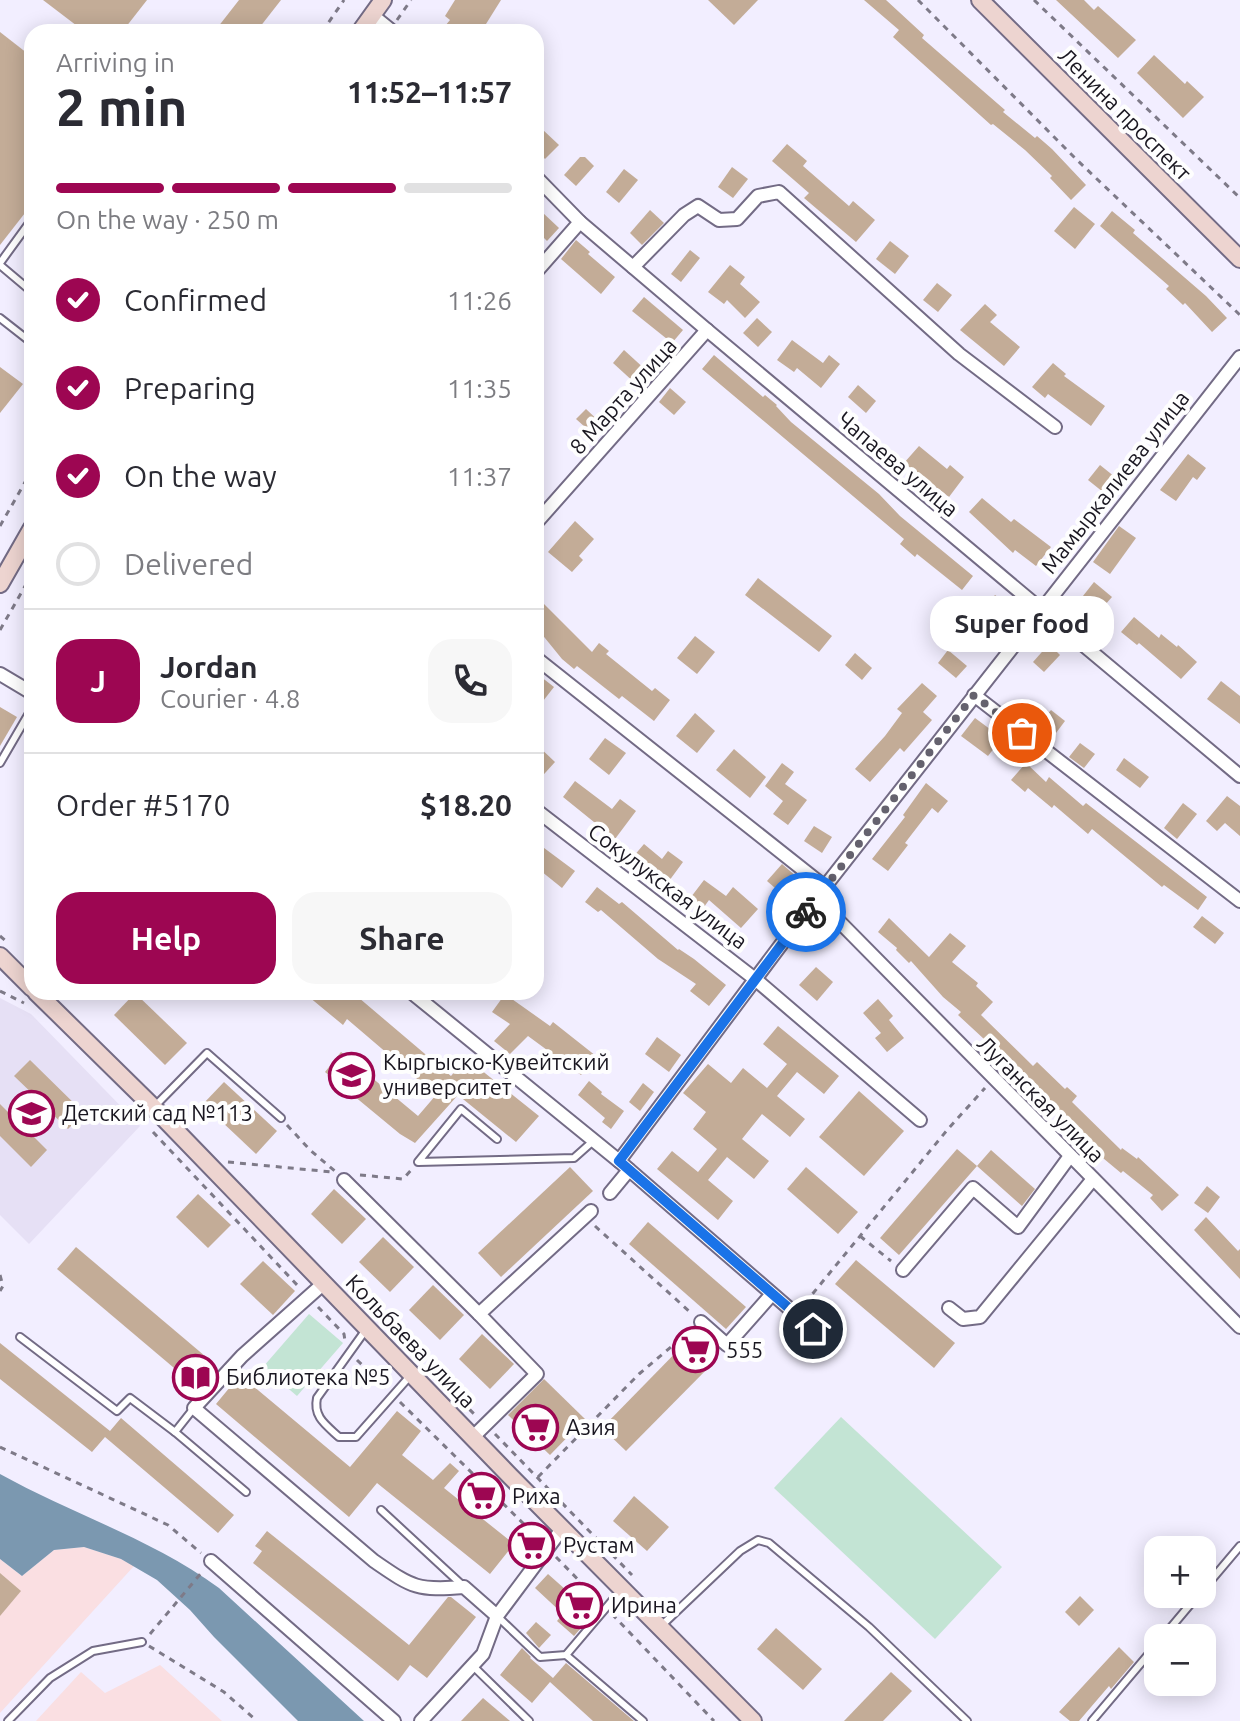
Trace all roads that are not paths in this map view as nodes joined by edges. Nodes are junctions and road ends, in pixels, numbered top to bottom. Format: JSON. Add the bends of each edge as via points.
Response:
{"nodes":[{"id":1,"x":383,"y":0,"type":"edge"},
{"id":2,"x":980,"y":0,"type":"edge"},
{"id":3,"x":372,"y":15,"type":"junction"},
{"id":4,"x":366,"y":24,"type":"edge"},
{"id":5,"x":384,"y":24,"type":"edge"},
{"id":6,"x":544,"y":185,"type":"edge"},
{"id":7,"x":580,"y":222,"type":"junction"},
{"id":8,"x":24,"y":230,"type":"edge"},
{"id":9,"x":1240,"y":259,"type":"edge"},
{"id":10,"x":544,"y":263,"type":"edge"},
{"id":11,"x":0,"y":264,"type":"edge"},
{"id":12,"x":633,"y":267,"type":"junction"},
{"id":13,"x":24,"y":285,"type":"edge"},
{"id":14,"x":0,"y":318,"type":"edge"},
{"id":15,"x":707,"y":330,"type":"junction"},
{"id":16,"x":24,"y":337,"type":"edge"},
{"id":17,"x":1240,"y":357,"type":"edge"},
{"id":18,"x":1055,"y":427,"type":"dead end"},
{"id":19,"x":544,"y":514,"type":"edge"},
{"id":20,"x":24,"y":542,"type":"edge"},
{"id":21,"x":0,"y":584,"type":"edge"},
{"id":22,"x":1040,"y":609,"type":"junction"},
{"id":23,"x":544,"y":664,"type":"edge"},
{"id":24,"x":0,"y":674,"type":"edge"},
{"id":25,"x":24,"y":688,"type":"edge"},
{"id":26,"x":974,"y":695,"type":"junction"},
{"id":27,"x":24,"y":722,"type":"edge"},
{"id":28,"x":0,"y":763,"type":"edge"},
{"id":29,"x":1240,"y":776,"type":"edge"},
{"id":30,"x":544,"y":816,"type":"edge"},
{"id":31,"x":825,"y":887,"type":"junction"},
{"id":32,"x":816,"y":898,"type":"junction"},
{"id":33,"x":1240,"y":901,"type":"edge"},
{"id":34,"x":0,"y":956,"type":"edge"},
{"id":35,"x":755,"y":979,"type":"junction"},
{"id":36,"x":24,"y":980,"type":"edge"},
{"id":37,"x":44,"y":1000,"type":"edge"},
{"id":38,"x":421,"y":1000,"type":"edge"},
{"id":39,"x":153,"y":1107,"type":"junction"},
{"id":40,"x":281,"y":1118,"type":"road end"},
{"id":41,"x":920,"y":1120,"type":"dead end"},
{"id":42,"x":497,"y":1139,"type":"dead end"},
{"id":43,"x":592,"y":1142,"type":"junction"},
{"id":44,"x":1070,"y":1156,"type":"junction"},
{"id":45,"x":624,"y":1166,"type":"junction"},
{"id":46,"x":347,"y":1177,"type":"road end"},
{"id":47,"x":1093,"y":1179,"type":"junction"},
{"id":48,"x":610,"y":1193,"type":"dead end"},
{"id":49,"x":588,"y":1214,"type":"road end"},
{"id":50,"x":903,"y":1270,"type":"road end"},
{"id":51,"x":324,"y":1283,"type":"junction"},
{"id":52,"x":772,"y":1294,"type":"junction"},
{"id":53,"x":949,"y":1308,"type":"dead end"},
{"id":54,"x":479,"y":1314,"type":"junction"},
{"id":55,"x":701,"y":1322,"type":"road end"},
{"id":56,"x":1240,"y":1327,"type":"edge"},
{"id":57,"x":367,"y":1329,"type":"junction"},
{"id":58,"x":20,"y":1337,"type":"dead end"},
{"id":59,"x":829,"y":1343,"type":"dead end"},
{"id":60,"x":411,"y":1374,"type":"junction"},
{"id":61,"x":194,"y":1408,"type":"junction"},
{"id":62,"x":175,"y":1432,"type":"junction"},
{"id":63,"x":473,"y":1437,"type":"junction"},
{"id":64,"x":246,"y":1492,"type":"dead end"},
{"id":65,"x":381,"y":1510,"type":"dead end"},
{"id":66,"x":562,"y":1529,"type":"junction"},
{"id":67,"x":1240,"y":1546,"type":"edge"},
{"id":68,"x":211,"y":1561,"type":"road end"},
{"id":69,"x":1216,"y":1574,"type":"edge"},
{"id":70,"x":464,"y":1587,"type":"junction"},
{"id":71,"x":622,"y":1589,"type":"junction"},
{"id":72,"x":1187,"y":1608,"type":"edge"},
{"id":73,"x":497,"y":1616,"type":"junction"},
{"id":74,"x":1174,"y":1624,"type":"edge"},
{"id":75,"x":660,"y":1627,"type":"junction"},
{"id":76,"x":142,"y":1642,"type":"road end"},
{"id":77,"x":566,"y":1655,"type":"junction"},
{"id":78,"x":1144,"y":1660,"type":"edge"},
{"id":79,"x":474,"y":1667,"type":"junction"},
{"id":80,"x":8,"y":1721,"type":"edge"},
{"id":81,"x":394,"y":1721,"type":"edge"},
{"id":82,"x":421,"y":1721,"type":"edge"},
{"id":83,"x":529,"y":1721,"type":"edge"},
{"id":84,"x":643,"y":1721,"type":"edge"},
{"id":85,"x":753,"y":1721,"type":"edge"},
{"id":86,"x":967,"y":1721,"type":"edge"},
{"id":87,"x":1092,"y":1721,"type":"edge"}],
"edges":[{"from":1,"to":3,"type":"main road"},
{"from":2,"to":9,"type":"main road","name":"Ленина проспект"},
{"from":3,"to":4,"type":"main road"},
{"from":3,"to":5,"type":"street"},
{"from":6,"to":7,"type":"street","name":"Чапаева улица"},
{"from":7,"to":10,"type":"street"},
{"from":7,"to":12,"type":"street","name":"Чапаева улица"},
{"from":8,"to":11,"type":"lane"},
{"from":11,"to":13,"type":"lane"},
{"from":12,"to":15,"type":"street","name":"Чапаева улица"},
{"from":12,"to":18,"type":"street","via":[[698,206],[719,220],[737,219],[758,196],[779,192],[959,354]]},
{"from":14,"to":16,"type":"lane"},
{"from":15,"to":19,"type":"street","name":"8 Марта улица"},
{"from":15,"to":22,"type":"street","name":"Чапаева улица"},
{"from":17,"to":22,"type":"street","name":"Мамыркалиева улица"},
{"from":20,"to":21,"type":"main road"},
{"from":22,"to":26,"type":"street","name":"Мамыркалиева улица"},
{"from":22,"to":29,"type":"street","name":"Чапаева улица"},
{"from":23,"to":31,"type":"street"},
{"from":24,"to":25,"type":"street"},
{"from":26,"to":31,"type":"street","name":"Мамыркалиева улица"},
{"from":26,"to":33,"type":"street"},
{"from":27,"to":28,"type":"lane"},
{"from":30,"to":35,"type":"street","name":"Сокулукская улица"},
{"from":31,"to":32,"type":"street","name":"Мамыркалиева улица"},
{"from":32,"to":35,"type":"street","name":"Мамыркалиева улица"},
{"from":32,"to":44,"type":"street","name":"Луганская улица"},
{"from":34,"to":36,"type":"main road","name":"Кольбаева улица"},
{"from":35,"to":41,"type":"street","name":"Сокулукская улица"},
{"from":35,"to":45,"type":"street","name":"Мамыркалиева улица"},
{"from":37,"to":39,"type":"main road","name":"Кольбаева улица"},
{"from":38,"to":43,"type":"street"},
{"from":39,"to":40,"type":"lane","via":[[207,1053]]},
{"from":39,"to":51,"type":"main road","name":"Кольбаева улица"},
{"from":42,"to":43,"type":"lane","via":[[461,1109],[418,1162],[574,1158]]},
{"from":43,"to":45,"type":"street"},
{"from":44,"to":47,"type":"street","name":"Луганская улица"},
{"from":44,"to":50,"type":"street","via":[[1018,1227],[973,1188]]},
{"from":45,"to":48,"type":"street","name":"Мамыркалиева улица"},
{"from":45,"to":52,"type":"street"},
{"from":46,"to":54,"type":"street"},
{"from":47,"to":53,"type":"street","via":[[980,1317],[963,1319]]},
{"from":47,"to":56,"type":"street","name":"Луганская улица"},
{"from":49,"to":54,"type":"street"},
{"from":51,"to":57,"type":"main road","name":"Кольбаева улица"},
{"from":51,"to":61,"type":"street","via":[[242,1356]]},
{"from":52,"to":55,"type":"street","via":[[727,1345]]},
{"from":52,"to":59,"type":"street"},
{"from":54,"to":63,"type":"street","via":[[537,1374]]},
{"from":57,"to":60,"type":"main road","name":"Кольбаева улица"},
{"from":57,"to":60,"type":"lane","via":[[317,1398],[318,1416],[339,1437],[356,1437]]},
{"from":58,"to":62,"type":"lane","via":[[117,1411],[130,1398]]},
{"from":60,"to":63,"type":"main road","name":"Кольбаева улица"},
{"from":61,"to":62,"type":"lane"},
{"from":61,"to":70,"type":"street","via":[[404,1581],[427,1590]]},
{"from":62,"to":64,"type":"lane"},
{"from":63,"to":66,"type":"main road","name":"Кольбаева улица"},
{"from":65,"to":70,"type":"lane"},
{"from":66,"to":71,"type":"main road","name":"Кольбаева улица"},
{"from":66,"to":73,"type":"street"},
{"from":67,"to":69,"type":"lane"},
{"from":68,"to":81,"type":"street"},
{"from":70,"to":73,"type":"street"},
{"from":71,"to":75,"type":"main road","name":"Кольбаева улица"},
{"from":71,"to":77,"type":"lane"},
{"from":72,"to":74,"type":"lane"},
{"from":73,"to":77,"type":"lane","via":[[540,1657]]},
{"from":73,"to":79,"type":"street"},
{"from":75,"to":85,"type":"main road","name":"Кольбаева улица"},
{"from":75,"to":86,"type":"lane","via":[[740,1551],[758,1540],[769,1543],[869,1627]]},
{"from":76,"to":80,"type":"lane","via":[[93,1651],[50,1678]]},
{"from":77,"to":84,"type":"lane"},
{"from":78,"to":87,"type":"lane"},
{"from":79,"to":82,"type":"street"},
{"from":79,"to":83,"type":"lane"}]}
